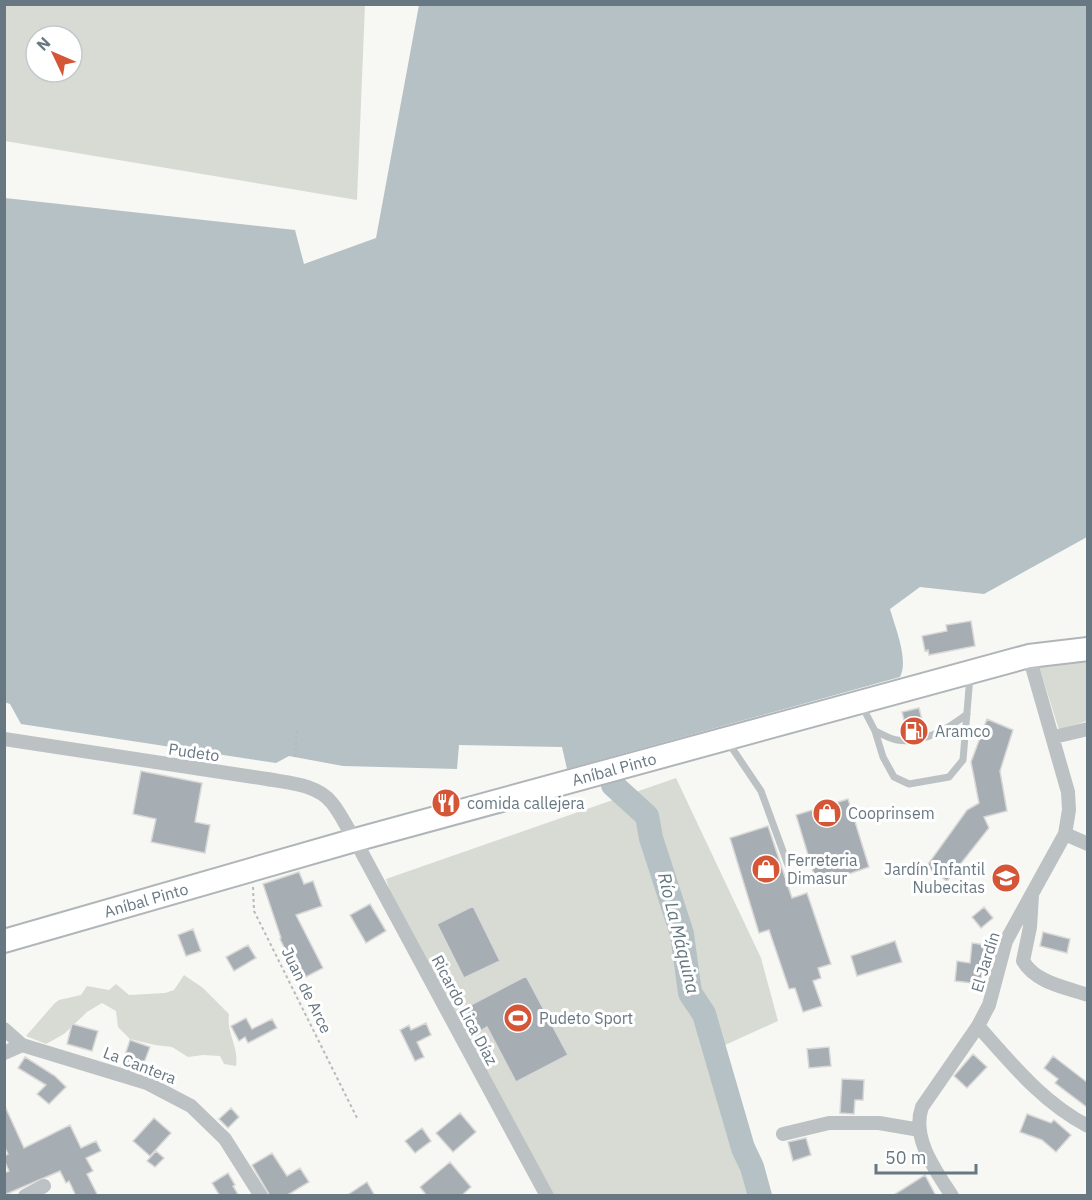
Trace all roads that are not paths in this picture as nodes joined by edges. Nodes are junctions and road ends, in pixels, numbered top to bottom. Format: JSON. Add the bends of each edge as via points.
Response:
{"nodes":[{"id":1,"x":1088,"y":649,"type":"edge"},
{"id":2,"x":1029,"y":656,"type":"junction"},
{"id":3,"x":970,"y":672,"type":"junction"},
{"id":4,"x":860,"y":702,"type":"junction"},
{"id":5,"x":967,"y":714,"type":"junction"},
{"id":6,"x":1088,"y":729,"type":"edge"},
{"id":7,"x":875,"y":731,"type":"junction"},
{"id":8,"x":1054,"y":737,"type":"junction"},
{"id":9,"x":726,"y":738,"type":"junction"},
{"id":10,"x":4,"y":739,"type":"edge"},
{"id":11,"x":1065,"y":834,"type":"junction"},
{"id":12,"x":355,"y":840,"type":"junction"},
{"id":13,"x":1088,"y":844,"type":"edge"},
{"id":14,"x":788,"y":865,"type":"dead end"},
{"id":15,"x":1032,"y":893,"type":"junction"},
{"id":16,"x":4,"y":941,"type":"edge"},
{"id":17,"x":1088,"y":995,"type":"edge"},
{"id":18,"x":978,"y":1026,"type":"junction"},
{"id":19,"x":4,"y":1029,"type":"edge"},
{"id":20,"x":22,"y":1045,"type":"junction"},
{"id":21,"x":4,"y":1053,"type":"edge"},
{"id":22,"x":1088,"y":1126,"type":"edge"},
{"id":23,"x":920,"y":1130,"type":"junction"},
{"id":24,"x":783,"y":1134,"type":"dead end"},
{"id":25,"x":44,"y":1186,"type":"dead end"},
{"id":26,"x":542,"y":1192,"type":"edge"},
{"id":27,"x":25,"y":1196,"type":"edge"},
{"id":28,"x":261,"y":1196,"type":"edge"},
{"id":29,"x":952,"y":1196,"type":"edge"}],
"edges":[{"from":1,"to":2,"type":"main road","name":"Aníbal Pinto"},
{"from":2,"to":3,"type":"main road","name":"Aníbal Pinto"},
{"from":2,"to":8,"type":"street","name":"El Jardín"},
{"from":3,"to":4,"type":"main road","name":"Aníbal Pinto"},
{"from":3,"to":5,"type":"lane"},
{"from":4,"to":7,"type":"lane"},
{"from":4,"to":9,"type":"main road","name":"Aníbal Pinto"},
{"from":5,"to":7,"type":"lane","via":[[925,738],[897,740]]},
{"from":5,"to":7,"type":"lane","via":[[963,760],[949,777],[909,784],[894,777]]},
{"from":6,"to":8,"type":"street"},
{"from":8,"to":11,"type":"street","name":"El Jardín","via":[[1068,792]]},
{"from":9,"to":12,"type":"main road","name":"Aníbal Pinto"},
{"from":9,"to":14,"type":"lane","via":[[761,790]]},
{"from":10,"to":12,"type":"street","name":"Pudeto","via":[[310,788],[333,803]]},
{"from":11,"to":13,"type":"street"},
{"from":11,"to":15,"type":"street","name":"El Jardín"},
{"from":12,"to":16,"type":"main road","name":"Aníbal Pinto"},
{"from":12,"to":26,"type":"street","name":"Ricardo Lica Díaz"},
{"from":15,"to":17,"type":"street","via":[[1023,961],[1040,978]]},
{"from":15,"to":18,"type":"street","name":"El Jardín","via":[[1006,941],[989,1005]]},
{"from":18,"to":22,"type":"street","via":[[1032,1086]]},
{"from":18,"to":23,"type":"street","name":"El Jardín","via":[[922,1107]]},
{"from":19,"to":20,"type":"street","name":"La Cantera"},
{"from":20,"to":21,"type":"street"},
{"from":20,"to":28,"type":"street","name":"La Cantera","via":[[147,1083],[191,1106],[225,1139]]},
{"from":23,"to":24,"type":"street","via":[[879,1123],[829,1123]]},
{"from":23,"to":29,"type":"street","name":"El Jardín","via":[[927,1155]]},
{"from":25,"to":27,"type":"street"}]}
